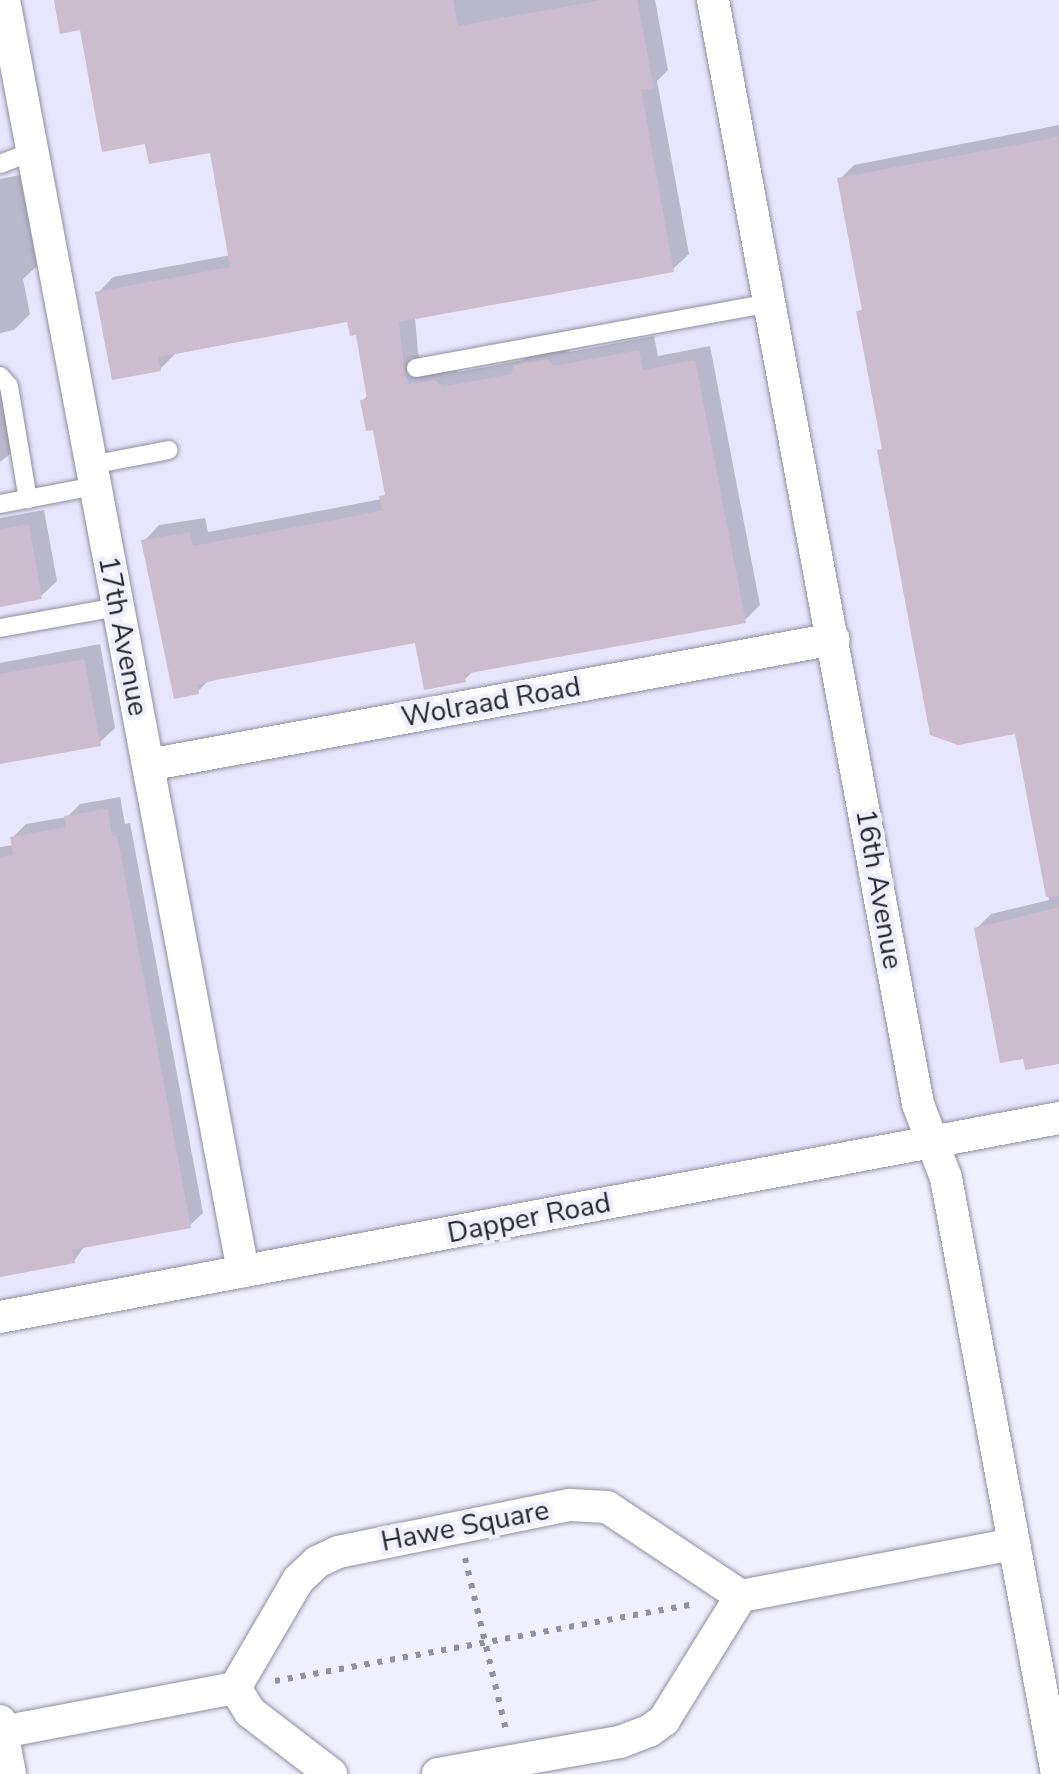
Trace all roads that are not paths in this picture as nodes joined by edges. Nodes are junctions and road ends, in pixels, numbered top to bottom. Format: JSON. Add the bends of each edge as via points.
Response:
{"nodes":[{"id":1,"x":4,"y":0,"type":"edge"},
{"id":2,"x":713,"y":0,"type":"edge"},
{"id":3,"x":32,"y":152,"type":"junction"},
{"id":4,"x":0,"y":164,"type":"edge"},
{"id":5,"x":770,"y":303,"type":"junction"},
{"id":6,"x":416,"y":368,"type":"dead end"},
{"id":7,"x":0,"y":376,"type":"edge"},
{"id":8,"x":169,"y":450,"type":"dead end"},
{"id":9,"x":93,"y":475,"type":"junction"},
{"id":10,"x":28,"y":499,"type":"junction"},
{"id":11,"x":0,"y":504,"type":"edge"},
{"id":12,"x":118,"y":606,"type":"junction"},
{"id":13,"x":0,"y":628,"type":"edge"},
{"id":14,"x":834,"y":639,"type":"junction"},
{"id":15,"x":148,"y":765,"type":"junction"},
{"id":16,"x":1059,"y":1118,"type":"edge"},
{"id":17,"x":932,"y":1142,"type":"junction"},
{"id":18,"x":243,"y":1272,"type":"junction"},
{"id":19,"x":0,"y":1318,"type":"edge"},
{"id":20,"x":1014,"y":1544,"type":"junction"},
{"id":21,"x":741,"y":1596,"type":"junction"},
{"id":22,"x":235,"y":1688,"type":"junction"},
{"id":23,"x":1,"y":1726,"type":"edge"},
{"id":24,"x":10,"y":1774,"type":"edge"},
{"id":25,"x":331,"y":1774,"type":"edge"},
{"id":26,"x":438,"y":1774,"type":"edge"},
{"id":27,"x":1057,"y":1774,"type":"edge"}],
"edges":[{"from":1,"to":3,"type":"street","name":"17th Avenue"},
{"from":2,"to":5,"type":"street","name":"16th Avenue"},
{"from":3,"to":4,"type":"lane"},
{"from":3,"to":9,"type":"street","name":"17th Avenue"},
{"from":5,"to":6,"type":"lane"},
{"from":5,"to":14,"type":"street","name":"16th Avenue"},
{"from":7,"to":10,"type":"lane","via":[[9,386]]},
{"from":8,"to":9,"type":"lane"},
{"from":9,"to":10,"type":"lane"},
{"from":9,"to":12,"type":"street","name":"17th Avenue"},
{"from":10,"to":11,"type":"lane"},
{"from":12,"to":13,"type":"lane"},
{"from":12,"to":15,"type":"street","name":"17th Avenue"},
{"from":14,"to":15,"type":"street","name":"Wolraad Road"},
{"from":14,"to":17,"type":"street","name":"16th Avenue","via":[[918,1104]]},
{"from":15,"to":18,"type":"street","name":"17th Avenue"},
{"from":16,"to":17,"type":"street","name":"Dapper Road"},
{"from":17,"to":18,"type":"street","name":"Dapper Road"},
{"from":17,"to":20,"type":"street","name":"16th Avenue","via":[[946,1178]]},
{"from":18,"to":19,"type":"street","name":"Dapper Road"},
{"from":20,"to":21,"type":"street"},
{"from":20,"to":27,"type":"street","name":"16th Avenue"},
{"from":21,"to":22,"type":"street","name":"Hawe Square","via":[[607,1507],[570,1505],[316,1562],[298,1580]]},
{"from":21,"to":26,"type":"street","via":[[664,1720],[649,1732]]},
{"from":22,"to":23,"type":"street"},
{"from":22,"to":25,"type":"street","via":[[250,1712]]},
{"from":23,"to":24,"type":"street"}]}
